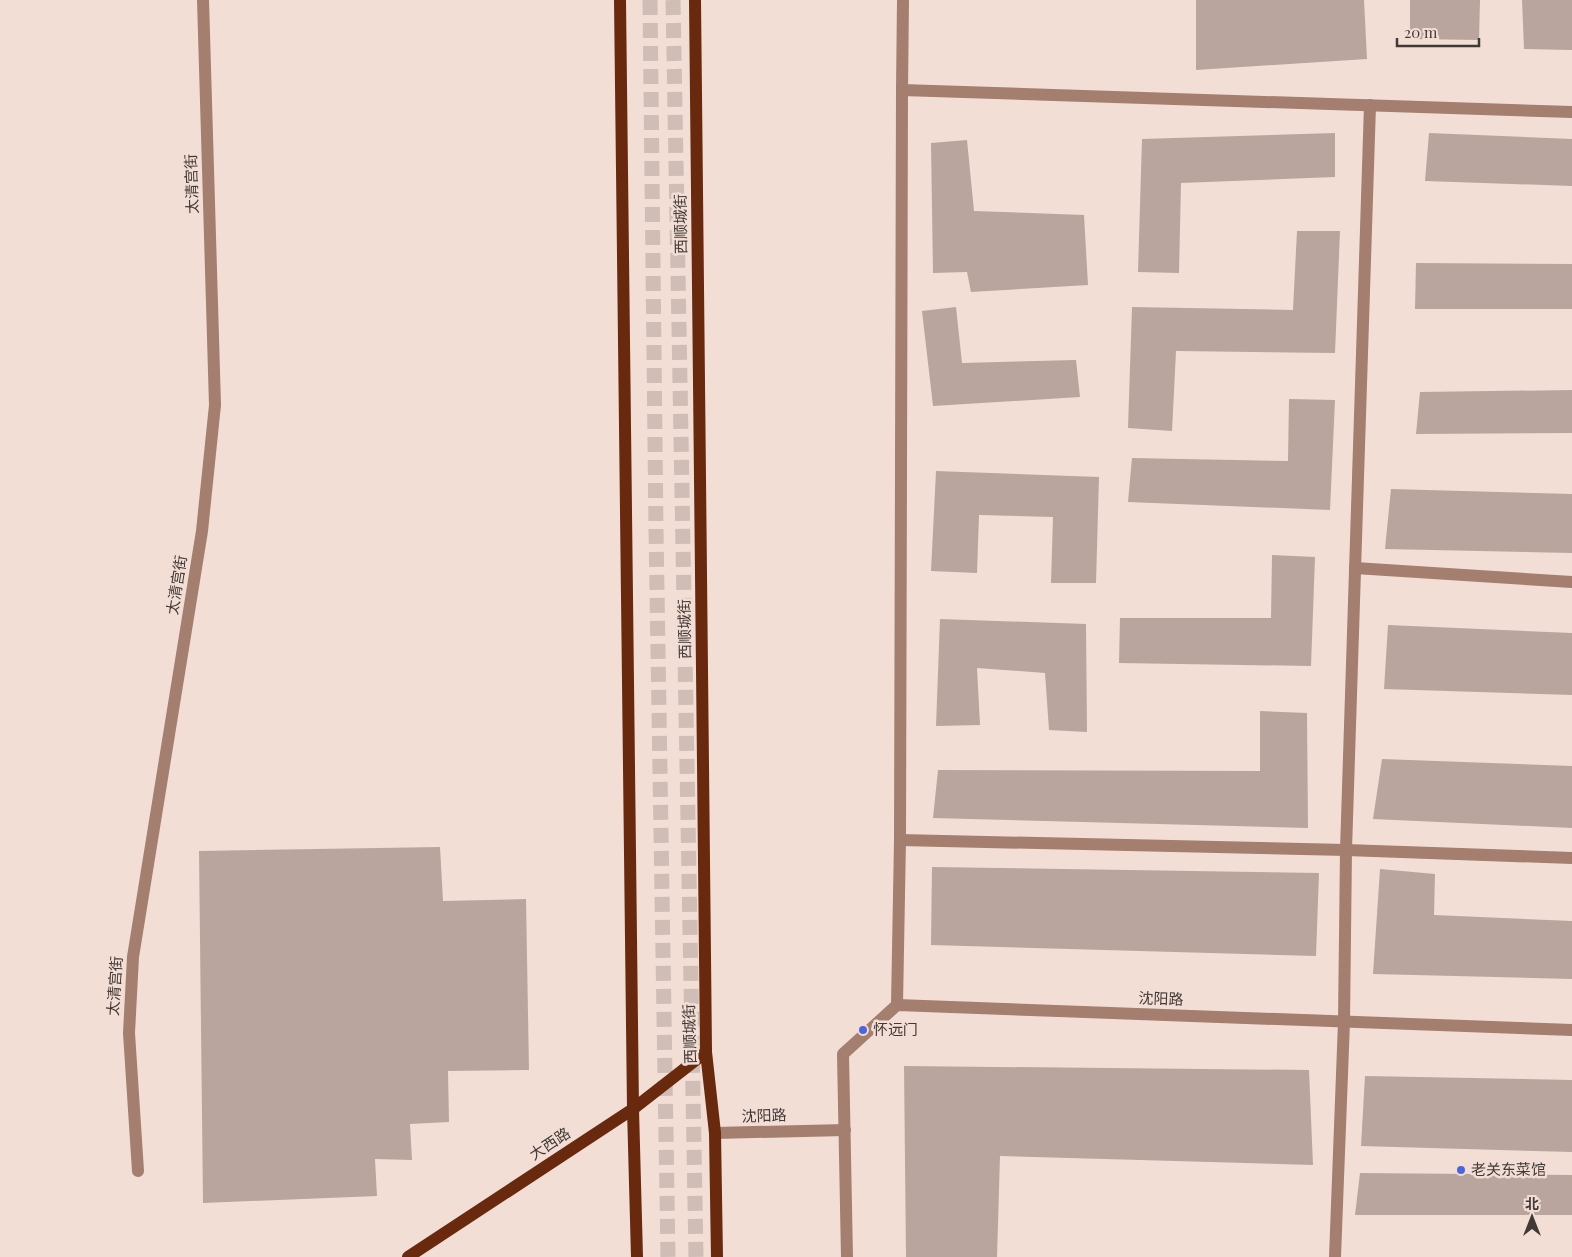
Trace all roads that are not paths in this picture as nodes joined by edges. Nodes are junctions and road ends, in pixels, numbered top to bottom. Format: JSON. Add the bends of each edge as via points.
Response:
{"nodes":[{"id":1,"x":203,"y":0,"type":"edge"},
{"id":2,"x":620,"y":0,"type":"edge"},
{"id":3,"x":695,"y":0,"type":"edge"},
{"id":4,"x":903,"y":0,"type":"edge"},
{"id":5,"x":902,"y":90,"type":"junction"},
{"id":6,"x":1370,"y":105,"type":"junction"},
{"id":7,"x":1572,"y":112,"type":"edge"},
{"id":8,"x":1355,"y":568,"type":"junction"},
{"id":9,"x":1572,"y":582,"type":"edge"},
{"id":10,"x":900,"y":840,"type":"junction"},
{"id":11,"x":1346,"y":850,"type":"junction"},
{"id":12,"x":1572,"y":858,"type":"edge"},
{"id":13,"x":897,"y":1006,"type":"junction"},
{"id":14,"x":1344,"y":1022,"type":"junction"},
{"id":15,"x":1572,"y":1030,"type":"edge"},
{"id":16,"x":706,"y":1052,"type":"junction"},
{"id":17,"x":633,"y":1109,"type":"junction"},
{"id":18,"x":845,"y":1130,"type":"junction"},
{"id":19,"x":715,"y":1133,"type":"junction"},
{"id":20,"x":138,"y":1171,"type":"dead end"},
{"id":21,"x":408,"y":1257,"type":"edge"},
{"id":22,"x":637,"y":1257,"type":"edge"},
{"id":23,"x":717,"y":1257,"type":"edge"},
{"id":24,"x":846,"y":1257,"type":"edge"},
{"id":25,"x":1335,"y":1257,"type":"edge"}],
"edges":[{"from":1,"to":20,"type":"street","name":"太清宫街","via":[[215,406],[202,531],[133,957],[128,1033]]},
{"from":2,"to":17,"type":"main road"},
{"from":3,"to":16,"type":"main road","name":"西顺城街"},
{"from":4,"to":5,"type":"street"},
{"from":5,"to":6,"type":"street"},
{"from":5,"to":10,"type":"street"},
{"from":6,"to":7,"type":"street"},
{"from":6,"to":8,"type":"street"},
{"from":8,"to":9,"type":"street"},
{"from":8,"to":11,"type":"street"},
{"from":10,"to":11,"type":"street"},
{"from":10,"to":13,"type":"street"},
{"from":11,"to":12,"type":"street"},
{"from":11,"to":14,"type":"street"},
{"from":13,"to":14,"type":"street","name":"沈阳路"},
{"from":13,"to":18,"type":"street","via":[[844,1054]]},
{"from":14,"to":15,"type":"street","name":"沈阳路"},
{"from":14,"to":25,"type":"street"},
{"from":16,"to":17,"type":"main road","name":"大西路"},
{"from":16,"to":19,"type":"main road","name":"西顺城街"},
{"from":17,"to":21,"type":"main road","name":"大西路"},
{"from":17,"to":22,"type":"main road"},
{"from":18,"to":19,"type":"street","name":"沈阳路"},
{"from":18,"to":24,"type":"street"},
{"from":19,"to":23,"type":"main road","name":"西顺城街"}]}
